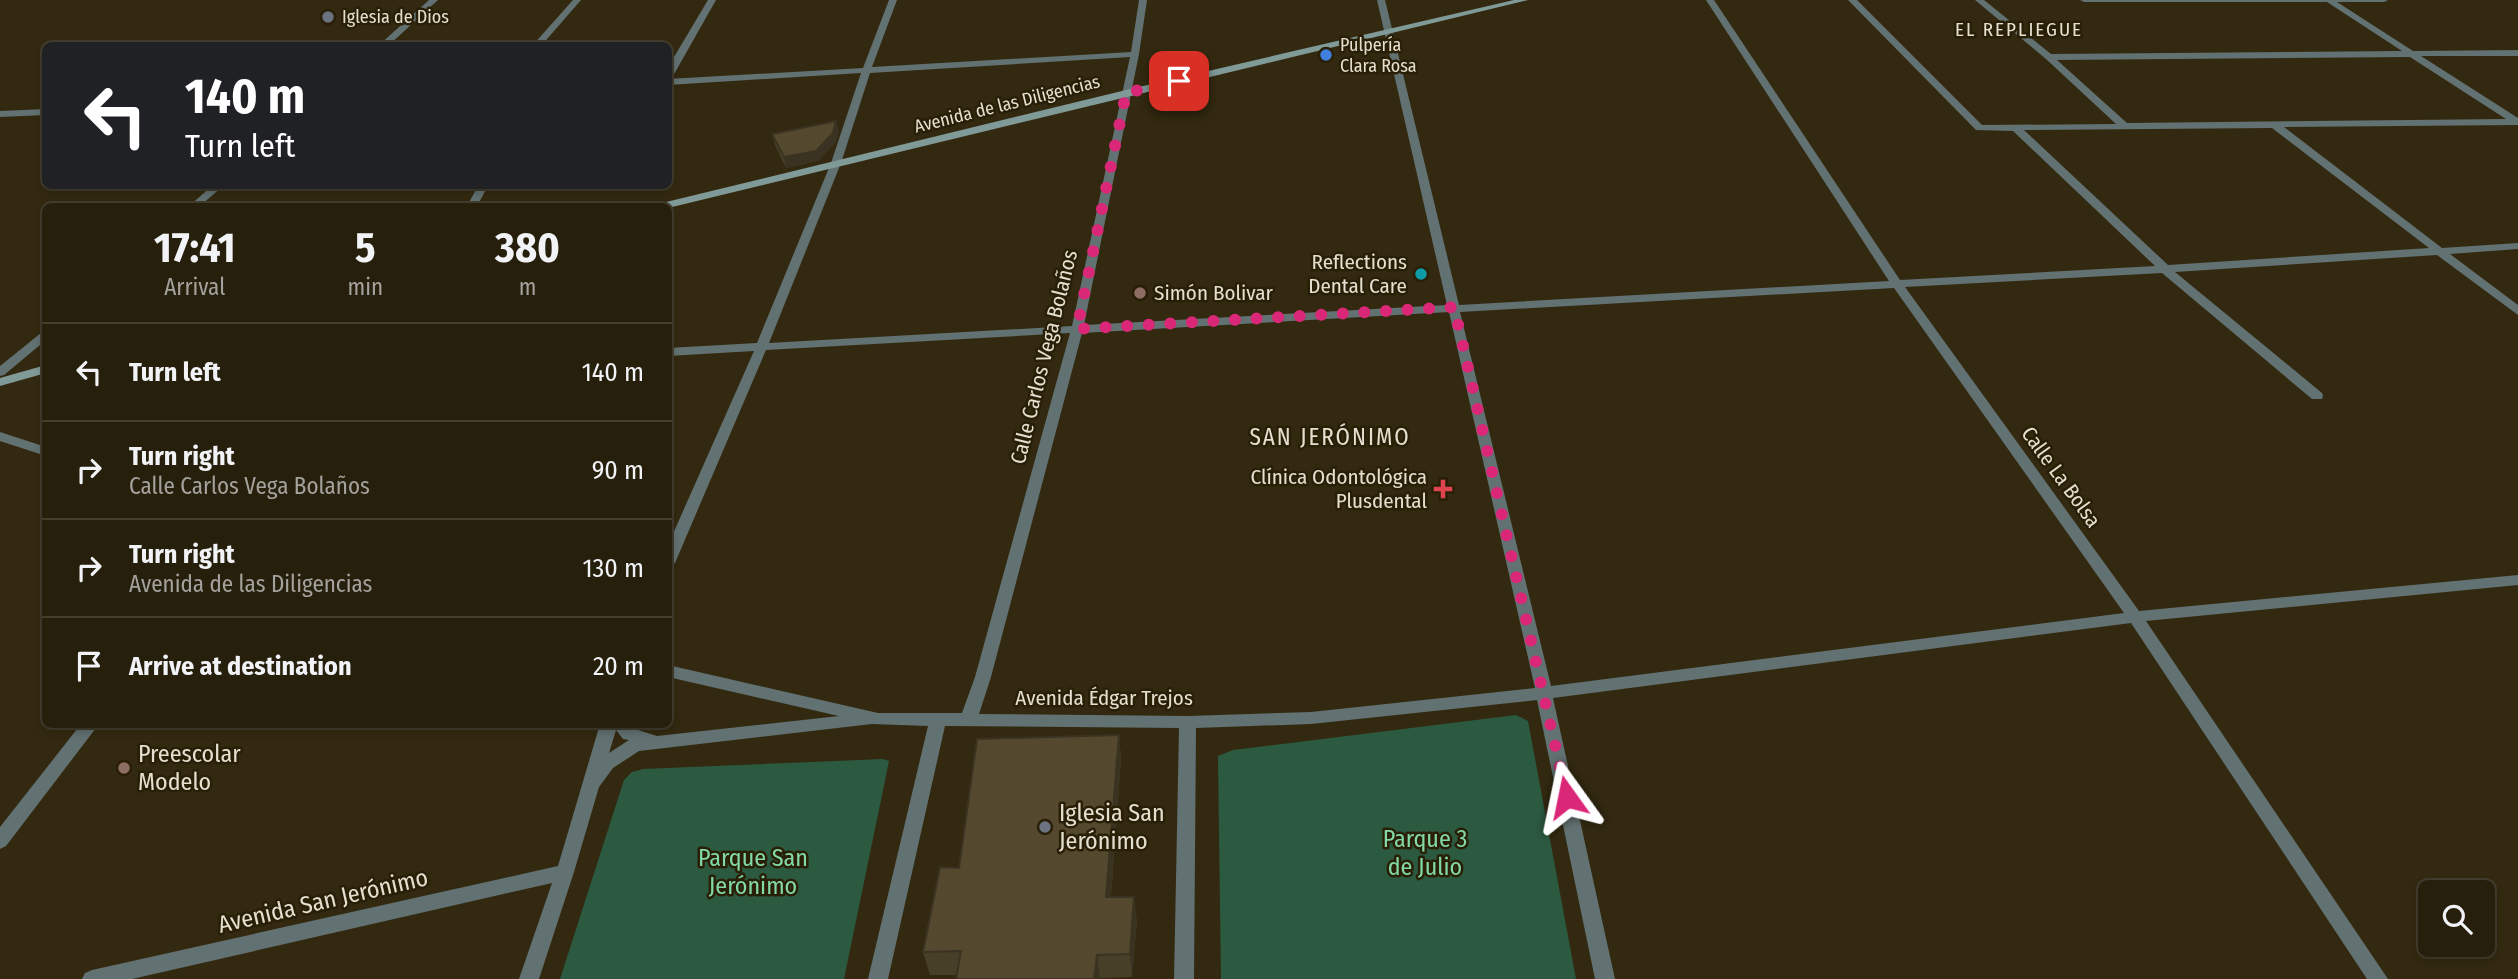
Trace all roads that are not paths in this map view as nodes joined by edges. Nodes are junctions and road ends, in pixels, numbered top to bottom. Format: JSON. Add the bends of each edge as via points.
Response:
{"nodes":[{"id":1,"x":434,"y":0,"type":"edge"},
{"id":2,"x":577,"y":0,"type":"edge"},
{"id":3,"x":712,"y":0,"type":"edge"},
{"id":4,"x":893,"y":0,"type":"edge"},
{"id":5,"x":1143,"y":0,"type":"edge"},
{"id":6,"x":1381,"y":0,"type":"edge"},
{"id":7,"x":1524,"y":0,"type":"edge"},
{"id":8,"x":1710,"y":0,"type":"edge"},
{"id":9,"x":1852,"y":0,"type":"edge"},
{"id":10,"x":1979,"y":0,"type":"edge"},
{"id":11,"x":2084,"y":0,"type":"edge"},
{"id":12,"x":2384,"y":0,"type":"edge"},
{"id":13,"x":2188,"y":1,"type":"edge"},
{"id":14,"x":2329,"y":1,"type":"edge"},
{"id":15,"x":1388,"y":32,"type":"junction"},
{"id":16,"x":387,"y":42,"type":"edge"},
{"id":17,"x":540,"y":42,"type":"edge"},
{"id":18,"x":2518,"y":53,"type":"edge"},
{"id":19,"x":1135,"y":54,"type":"junction"},
{"id":20,"x":2411,"y":54,"type":"junction"},
{"id":21,"x":2049,"y":57,"type":"junction"},
{"id":22,"x":672,"y":69,"type":"edge"},
{"id":23,"x":866,"y":71,"type":"junction"},
{"id":24,"x":672,"y":82,"type":"edge"},
{"id":25,"x":1126,"y":93,"type":"junction"},
{"id":26,"x":42,"y":113,"type":"edge"},
{"id":27,"x":0,"y":114,"type":"edge"},
{"id":28,"x":2518,"y":122,"type":"edge"},
{"id":29,"x":2273,"y":124,"type":"junction"},
{"id":30,"x":2123,"y":125,"type":"junction"},
{"id":31,"x":2016,"y":128,"type":"junction"},
{"id":32,"x":836,"y":163,"type":"junction"},
{"id":33,"x":214,"y":189,"type":"edge"},
{"id":34,"x":198,"y":203,"type":"edge"},
{"id":35,"x":672,"y":204,"type":"edge"},
{"id":36,"x":2518,"y":246,"type":"edge"},
{"id":37,"x":2436,"y":250,"type":"junction"},
{"id":38,"x":2165,"y":269,"type":"junction"},
{"id":39,"x":1897,"y":284,"type":"junction"},
{"id":40,"x":1454,"y":307,"type":"junction"},
{"id":41,"x":2518,"y":311,"type":"edge"},
{"id":42,"x":1077,"y":329,"type":"junction"},
{"id":43,"x":42,"y":336,"type":"edge"},
{"id":44,"x":762,"y":346,"type":"junction"},
{"id":45,"x":672,"y":352,"type":"edge"},
{"id":46,"x":42,"y":370,"type":"edge"},
{"id":47,"x":0,"y":372,"type":"edge"},
{"id":48,"x":0,"y":382,"type":"edge"},
{"id":49,"x":2317,"y":396,"type":"dead end"},
{"id":50,"x":0,"y":436,"type":"edge"},
{"id":51,"x":42,"y":451,"type":"edge"},
{"id":52,"x":672,"y":554,"type":"edge"},
{"id":53,"x":2518,"y":580,"type":"edge"},
{"id":54,"x":2135,"y":617,"type":"junction"},
{"id":55,"x":672,"y":672,"type":"edge"},
{"id":56,"x":1544,"y":693,"type":"junction"},
{"id":57,"x":878,"y":719,"type":"junction"},
{"id":58,"x":938,"y":719,"type":"junction"},
{"id":59,"x":968,"y":720,"type":"junction"},
{"id":60,"x":1188,"y":722,"type":"junction"},
{"id":61,"x":88,"y":728,"type":"edge"},
{"id":62,"x":608,"y":728,"type":"edge"},
{"id":63,"x":624,"y":728,"type":"edge"},
{"id":64,"x":656,"y":741,"type":"junction"},
{"id":65,"x":592,"y":783,"type":"junction"},
{"id":66,"x":0,"y":841,"type":"edge"},
{"id":67,"x":565,"y":872,"type":"junction"},
{"id":68,"x":92,"y":979,"type":"edge"},
{"id":69,"x":529,"y":979,"type":"edge"},
{"id":70,"x":878,"y":979,"type":"edge"},
{"id":71,"x":1184,"y":979,"type":"edge"},
{"id":72,"x":1605,"y":979,"type":"edge"},
{"id":73,"x":2378,"y":979,"type":"edge"}],
"edges":[{"from":1,"to":16,"type":"street"},
{"from":2,"to":17,"type":"street"},
{"from":3,"to":22,"type":"street"},
{"from":4,"to":23,"type":"street"},
{"from":5,"to":19,"type":"street","name":"Calle Carlos Vega Bolaños"},
{"from":6,"to":15,"type":"street"},
{"from":7,"to":15,"type":"street","name":"Avenida de las Diligencias"},
{"from":8,"to":39,"type":"street","name":"Calle La Bolsa"},
{"from":9,"to":31,"type":"street","via":[[1979,128]]},
{"from":10,"to":21,"type":"street"},
{"from":11,"to":13,"type":"street"},
{"from":12,"to":14,"type":"street"},
{"from":13,"to":14,"type":"street"},
{"from":14,"to":20,"type":"street"},
{"from":15,"to":25,"type":"street","name":"Avenida de las Diligencias"},
{"from":15,"to":40,"type":"street"},
{"from":18,"to":20,"type":"street"},
{"from":19,"to":23,"type":"street"},
{"from":19,"to":25,"type":"street","name":"Calle Carlos Vega Bolaños"},
{"from":20,"to":21,"type":"street"},
{"from":20,"to":28,"type":"street"},
{"from":21,"to":30,"type":"street"},
{"from":23,"to":24,"type":"street"},
{"from":23,"to":32,"type":"street"},
{"from":25,"to":32,"type":"street","name":"Avenida de las Diligencias"},
{"from":25,"to":42,"type":"street","name":"Calle Carlos Vega Bolaños"},
{"from":26,"to":27,"type":"street"},
{"from":28,"to":29,"type":"street"},
{"from":29,"to":30,"type":"street"},
{"from":29,"to":37,"type":"street"},
{"from":30,"to":31,"type":"street"},
{"from":31,"to":38,"type":"street"},
{"from":32,"to":35,"type":"street","name":"Avenida de las Diligencias"},
{"from":32,"to":44,"type":"street"},
{"from":33,"to":34,"type":"street"},
{"from":36,"to":37,"type":"street"},
{"from":37,"to":38,"type":"street"},
{"from":37,"to":41,"type":"street"},
{"from":38,"to":39,"type":"street"},
{"from":38,"to":49,"type":"street"},
{"from":39,"to":40,"type":"street"},
{"from":39,"to":54,"type":"street","name":"Calle La Bolsa"},
{"from":40,"to":42,"type":"street"},
{"from":40,"to":56,"type":"street"},
{"from":42,"to":44,"type":"street"},
{"from":42,"to":59,"type":"street","name":"Calle Carlos Vega Bolaños"},
{"from":43,"to":47,"type":"street"},
{"from":44,"to":45,"type":"street"},
{"from":44,"to":52,"type":"street"},
{"from":46,"to":48,"type":"street"},
{"from":50,"to":51,"type":"street"},
{"from":53,"to":54,"type":"street","name":"Avenida Édgar Trejos"},
{"from":54,"to":56,"type":"street","name":"Avenida Édgar Trejos"},
{"from":54,"to":73,"type":"street","name":"Calle La Bolsa"},
{"from":55,"to":57,"type":"street","name":"Avenida Édgar Trejos"},
{"from":56,"to":60,"type":"street","name":"Avenida Édgar Trejos","via":[[1311,718]]},
{"from":56,"to":72,"type":"street"},
{"from":57,"to":58,"type":"street","name":"Avenida Édgar Trejos"},
{"from":57,"to":64,"type":"street"},
{"from":58,"to":59,"type":"street","name":"Avenida Édgar Trejos"},
{"from":58,"to":70,"type":"street"},
{"from":59,"to":60,"type":"street","name":"Avenida Édgar Trejos"},
{"from":60,"to":71,"type":"street"},
{"from":61,"to":66,"type":"street"},
{"from":62,"to":65,"type":"street"},
{"from":63,"to":64,"type":"street","via":[[629,734]]},
{"from":64,"to":65,"type":"street","via":[[624,751],[607,763]]},
{"from":65,"to":67,"type":"street"},
{"from":67,"to":68,"type":"street","name":"Avenida San Jerónimo"},
{"from":67,"to":69,"type":"street"}]}
